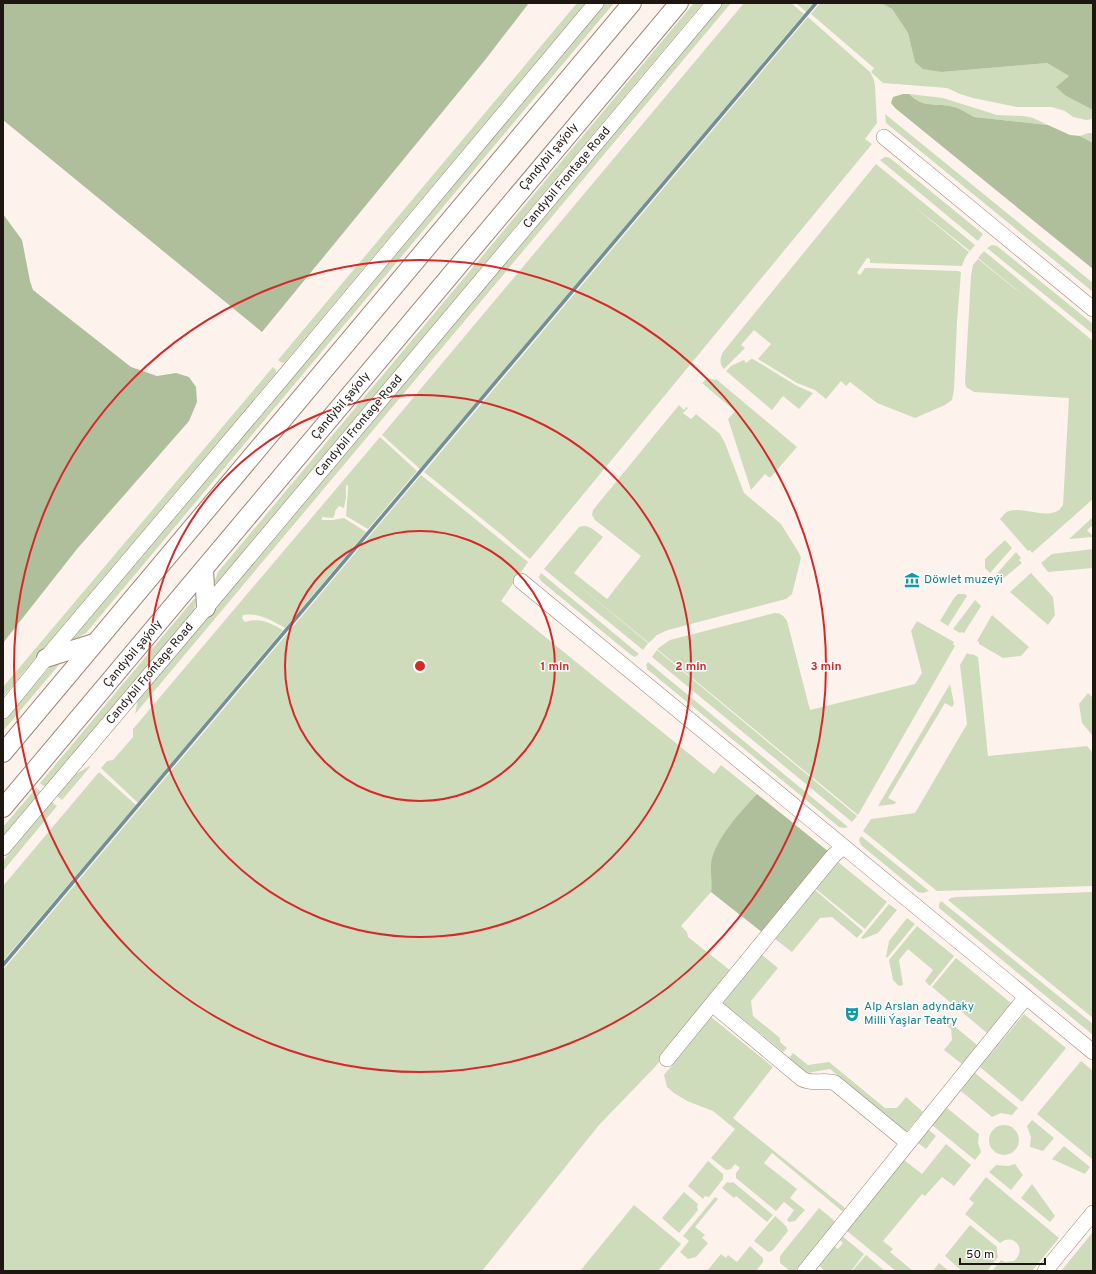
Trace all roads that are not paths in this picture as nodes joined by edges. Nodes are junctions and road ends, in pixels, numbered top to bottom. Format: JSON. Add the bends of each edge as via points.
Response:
{"nodes":[{"id":1,"x":596,"y":3,"type":"edge"},
{"id":2,"x":632,"y":3,"type":"edge"},
{"id":3,"x":679,"y":3,"type":"edge"},
{"id":4,"x":714,"y":3,"type":"edge"},
{"id":5,"x":884,"y":137,"type":"dead end"},
{"id":6,"x":1093,"y":309,"type":"edge"},
{"id":7,"x":204,"y":569,"type":"junction"},
{"id":8,"x":521,"y":581,"type":"dead end"},
{"id":9,"x":206,"y":608,"type":"junction"},
{"id":10,"x":94,"y":643,"type":"junction"},
{"id":11,"x":46,"y":658,"type":"junction"},
{"id":12,"x":3,"y":711,"type":"edge"},
{"id":13,"x":3,"y":753,"type":"edge"},
{"id":14,"x":3,"y":808,"type":"edge"},
{"id":15,"x":843,"y":847,"type":"junction"},
{"id":16,"x":3,"y":848,"type":"edge"},
{"id":17,"x":1026,"y":997,"type":"junction"},
{"id":18,"x":712,"y":1004,"type":"junction"},
{"id":19,"x":1093,"y":1052,"type":"edge"},
{"id":20,"x":667,"y":1059,"type":"dead end"},
{"id":21,"x":908,"y":1143,"type":"junction"},
{"id":22,"x":1093,"y":1213,"type":"edge"},
{"id":23,"x":805,"y":1271,"type":"edge"},
{"id":24,"x":1045,"y":1271,"type":"edge"}],
"edges":[{"from":1,"to":11,"type":"street"},
{"from":2,"to":10,"type":"main road"},
{"from":3,"to":7,"type":"main road","name":"Çandybil şaýoly"},
{"from":4,"to":9,"type":"street","name":"Candybil Frontage Road"},
{"from":5,"to":6,"type":"street"},
{"from":7,"to":9,"type":"main road"},
{"from":7,"to":14,"type":"main road","name":"Çandybil şaýoly"},
{"from":8,"to":15,"type":"street"},
{"from":9,"to":16,"type":"street","name":"Candybil Frontage Road"},
{"from":10,"to":11,"type":"main road"},
{"from":10,"to":13,"type":"main road"},
{"from":11,"to":12,"type":"street"},
{"from":15,"to":17,"type":"street"},
{"from":15,"to":18,"type":"street"},
{"from":17,"to":19,"type":"street"},
{"from":17,"to":21,"type":"street"},
{"from":18,"to":20,"type":"street"},
{"from":18,"to":21,"type":"street","via":[[802,1079],[808,1082],[835,1083]]},
{"from":21,"to":23,"type":"street"},
{"from":22,"to":24,"type":"street"}]}
